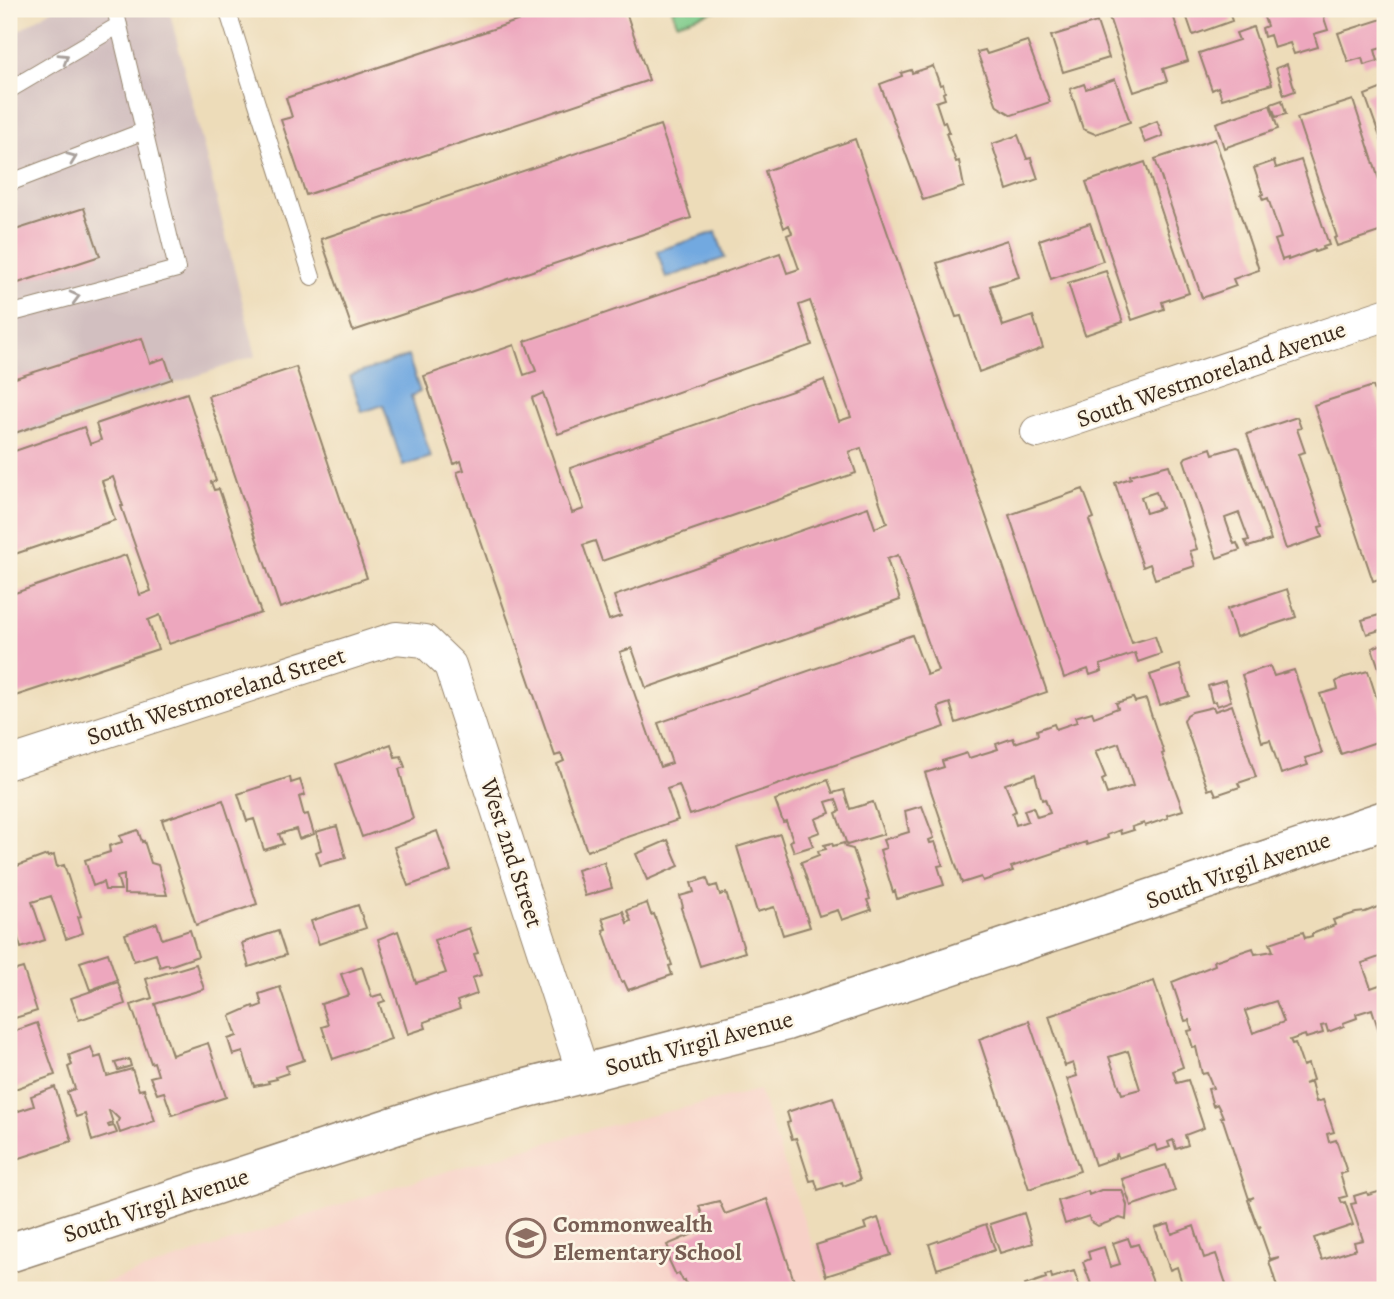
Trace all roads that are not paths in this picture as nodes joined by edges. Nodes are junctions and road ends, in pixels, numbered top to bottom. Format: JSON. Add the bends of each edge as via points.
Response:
{"nodes":[{"id":1,"x":227,"y":9,"type":"edge"},
{"id":2,"x":117,"y":17,"type":"edge"},
{"id":3,"x":9,"y":90,"type":"edge"},
{"id":4,"x":144,"y":131,"type":"junction"},
{"id":5,"x":9,"y":183,"type":"edge"},
{"id":6,"x":312,"y":277,"type":"dead end"},
{"id":7,"x":9,"y":314,"type":"edge"},
{"id":8,"x":1385,"y":315,"type":"edge"},
{"id":9,"x":1037,"y":432,"type":"dead end"},
{"id":10,"x":425,"y":641,"type":"joint"},
{"id":11,"x":9,"y":763,"type":"edge"},
{"id":12,"x":1385,"y":820,"type":"edge"},
{"id":13,"x":583,"y":1073,"type":"junction"},
{"id":14,"x":9,"y":1254,"type":"edge"}],
"edges":[{"from":1,"to":6,"type":"lane"},
{"from":3,"to":2,"type":"lane","one_way":true},
{"from":2,"to":4,"type":"lane"},
{"from":5,"to":4,"type":"lane","one_way":true},
{"from":7,"to":4,"type":"lane","one_way":true,"via":[[177,269]]},
{"from":8,"to":9,"type":"street","name":"South Westmoreland Avenue"},
{"from":10,"to":11,"type":"street","name":"South Westmoreland Street","via":[[396,638]]},
{"from":10,"to":13,"type":"street","name":"West 2nd Street","via":[[450,665]]},
{"from":12,"to":13,"type":"main road","name":"South Virgil Avenue","via":[[786,1021]]},
{"from":13,"to":14,"type":"main road","name":"South Virgil Avenue","via":[[446,1109]]}]}
